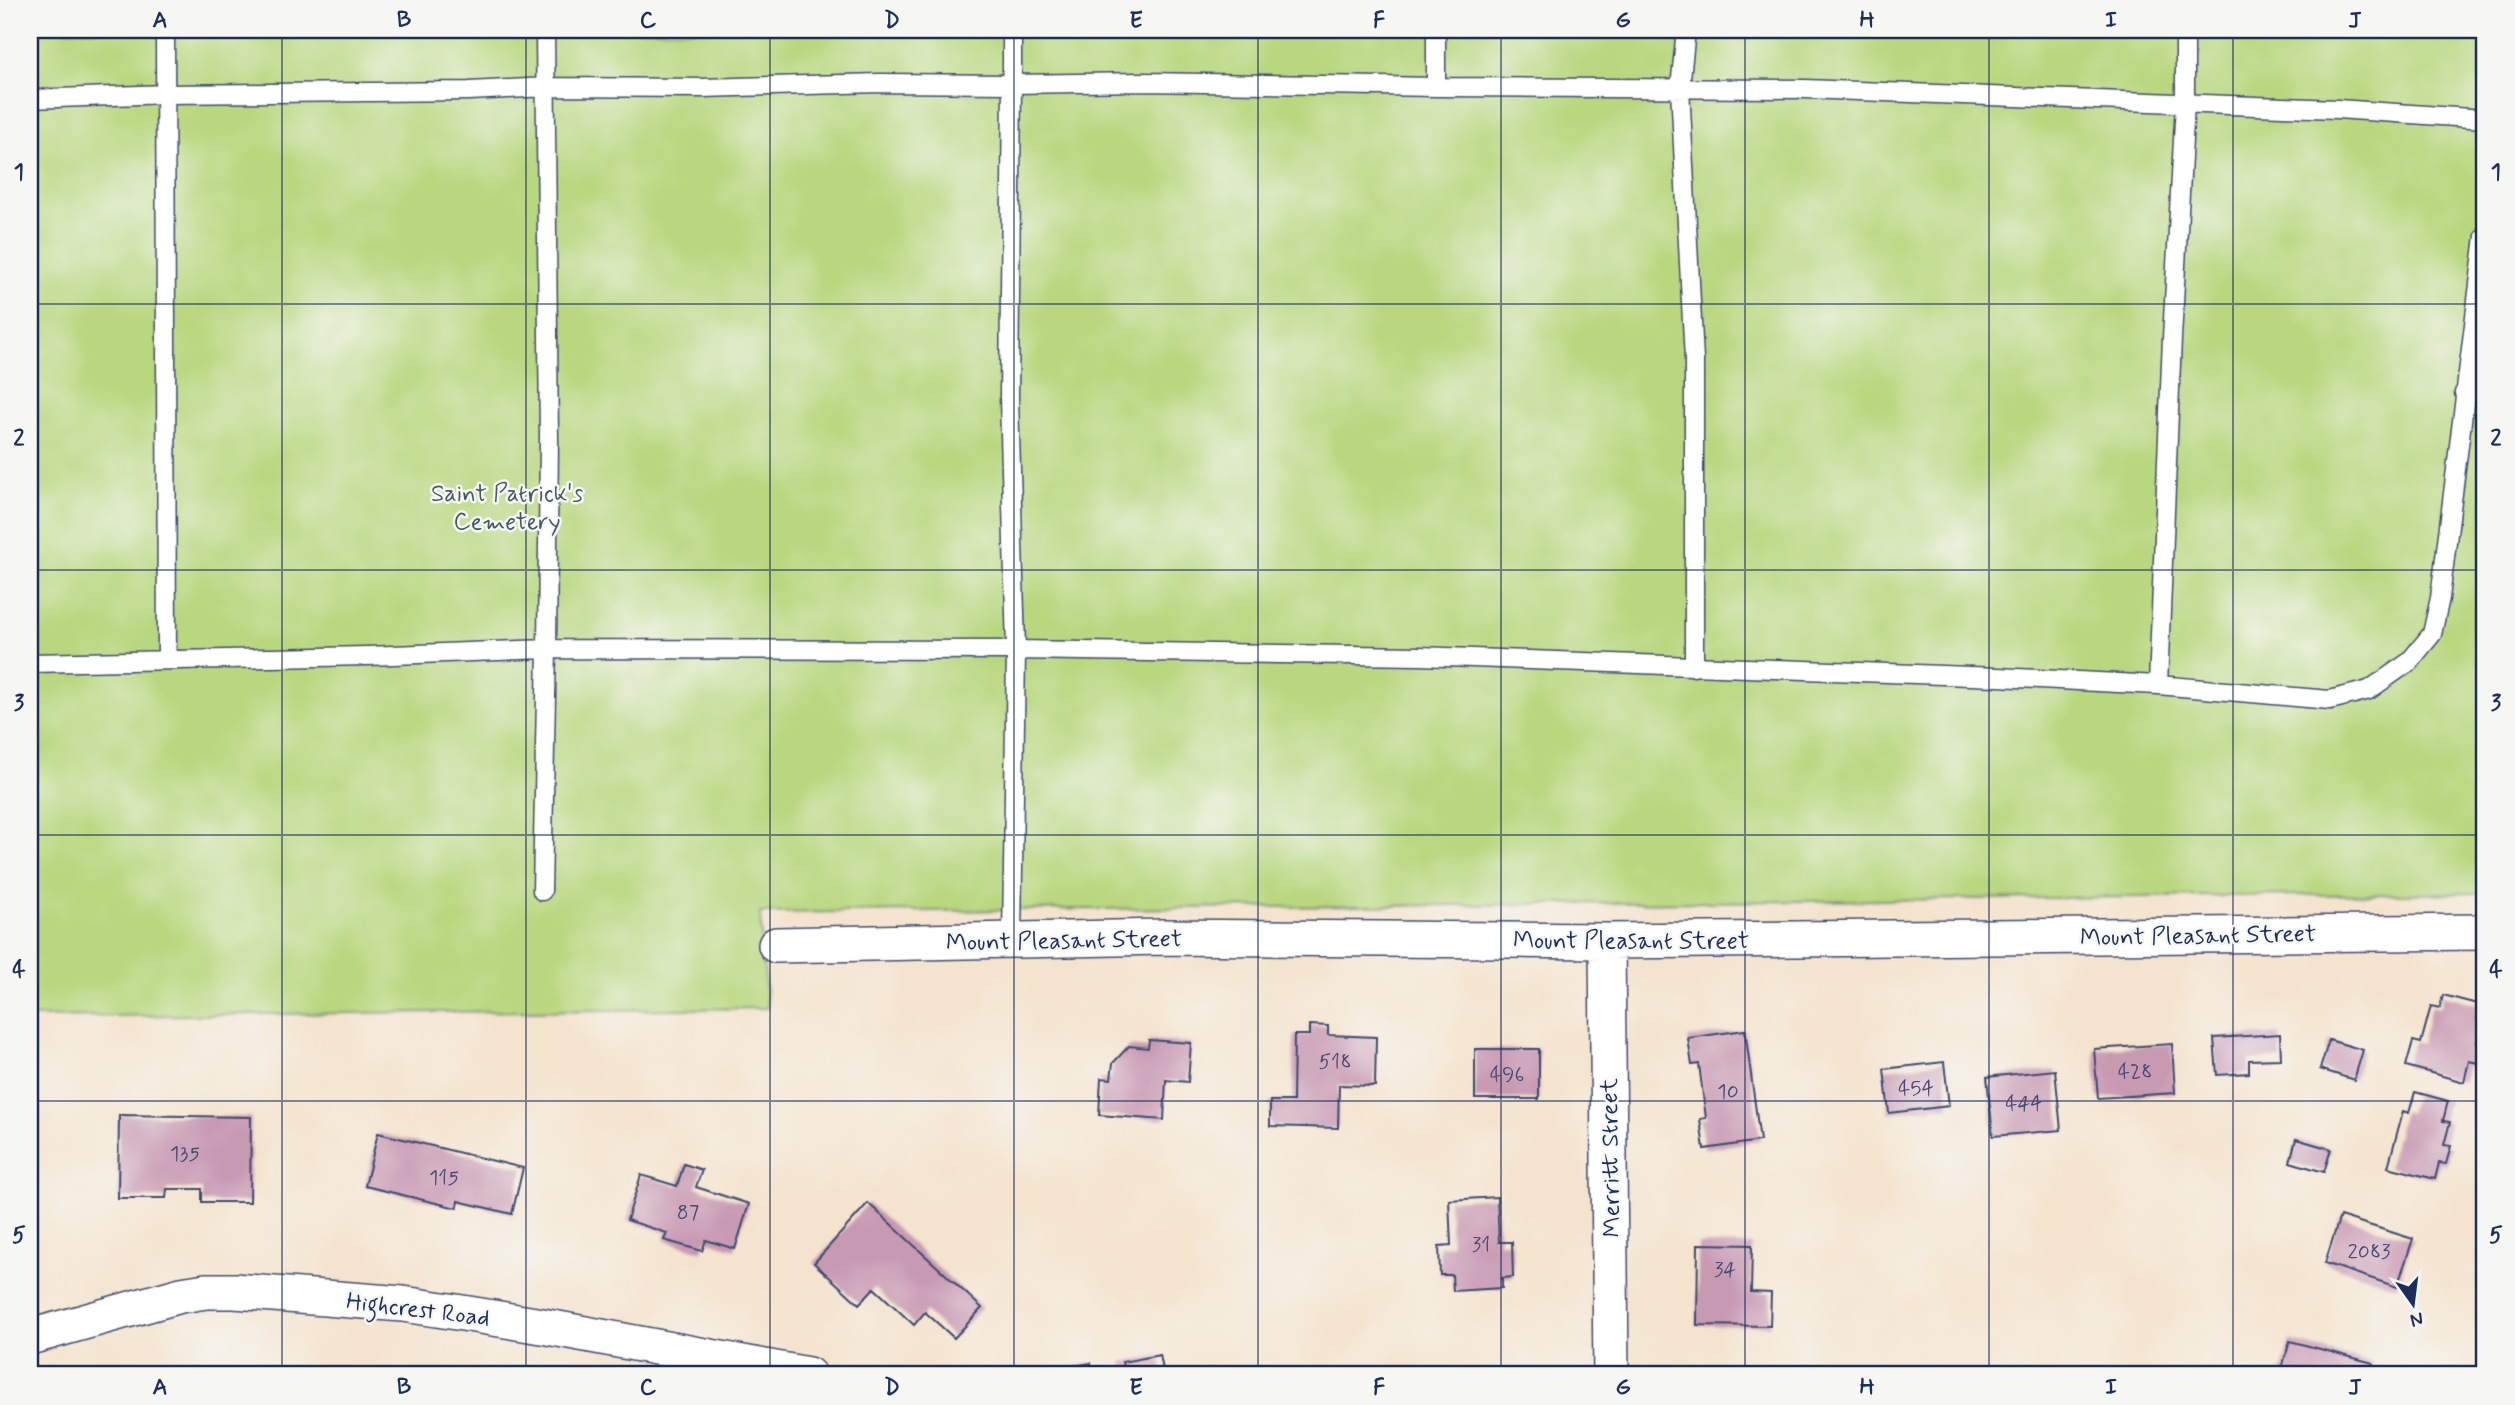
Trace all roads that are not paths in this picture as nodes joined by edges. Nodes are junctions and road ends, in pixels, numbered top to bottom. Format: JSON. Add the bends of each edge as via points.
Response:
{"nodes":[{"id":1,"x":165,"y":30,"type":"edge"},
{"id":2,"x":545,"y":30,"type":"edge"},
{"id":3,"x":1012,"y":30,"type":"edge"},
{"id":4,"x":1436,"y":30,"type":"edge"},
{"id":5,"x":1686,"y":30,"type":"edge"},
{"id":6,"x":2185,"y":30,"type":"edge"},
{"id":7,"x":1012,"y":84,"type":"junction"},
{"id":8,"x":547,"y":87,"type":"junction"},
{"id":9,"x":1436,"y":87,"type":"junction"},
{"id":10,"x":1680,"y":89,"type":"junction"},
{"id":11,"x":167,"y":94,"type":"junction"},
{"id":12,"x":30,"y":99,"type":"edge"},
{"id":13,"x":2185,"y":103,"type":"junction"},
{"id":14,"x":2485,"y":119,"type":"edge"},
{"id":15,"x":2485,"y":236,"type":"edge"},
{"id":16,"x":2465,"y":393,"type":"junction"},
{"id":17,"x":2485,"y":394,"type":"edge"},
{"id":18,"x":547,"y":649,"type":"junction"},
{"id":19,"x":1016,"y":650,"type":"junction"},
{"id":20,"x":167,"y":660,"type":"junction"},
{"id":21,"x":30,"y":663,"type":"edge"},
{"id":22,"x":1694,"y":667,"type":"junction"},
{"id":23,"x":2158,"y":685,"type":"junction"},
{"id":24,"x":542,"y":891,"type":"dead end"},
{"id":25,"x":2485,"y":932,"type":"edge"},
{"id":26,"x":1012,"y":940,"type":"junction"},
{"id":27,"x":1607,"y":941,"type":"junction"},
{"id":28,"x":776,"y":945,"type":"dead end"},
{"id":29,"x":30,"y":1337,"type":"edge"},
{"id":30,"x":808,"y":1375,"type":"edge"},
{"id":31,"x":1611,"y":1375,"type":"edge"}],
"edges":[{"from":1,"to":11,"type":"lane"},
{"from":2,"to":8,"type":"lane"},
{"from":3,"to":7,"type":"lane"},
{"from":4,"to":9,"type":"lane"},
{"from":5,"to":10,"type":"lane"},
{"from":6,"to":13,"type":"lane"},
{"from":7,"to":8,"type":"lane"},
{"from":7,"to":9,"type":"lane"},
{"from":7,"to":19,"type":"lane","via":[[1009,397]]},
{"from":8,"to":11,"type":"lane"},
{"from":8,"to":18,"type":"lane"},
{"from":9,"to":10,"type":"lane"},
{"from":10,"to":13,"type":"lane"},
{"from":10,"to":22,"type":"lane","via":[[1693,360]]},
{"from":11,"to":12,"type":"lane"},
{"from":11,"to":20,"type":"lane"},
{"from":13,"to":14,"type":"lane"},
{"from":13,"to":23,"type":"lane"},
{"from":15,"to":16,"type":"lane"},
{"from":16,"to":17,"type":"lane"},
{"from":16,"to":23,"type":"lane","via":[[2440,598],[2432,634],[2409,662],[2369,690],[2330,700]]},
{"from":18,"to":19,"type":"lane"},
{"from":18,"to":20,"type":"lane"},
{"from":18,"to":24,"type":"lane"},
{"from":19,"to":22,"type":"lane","via":[[1419,656]]},
{"from":19,"to":26,"type":"lane"},
{"from":20,"to":21,"type":"lane"},
{"from":22,"to":23,"type":"lane"},
{"from":25,"to":27,"type":"street","name":"Mount Pleasant Street"},
{"from":26,"to":27,"type":"street","name":"Mount Pleasant Street"},
{"from":26,"to":28,"type":"street","name":"Mount Pleasant Street"},
{"from":27,"to":31,"type":"street","name":"Merritt Street"},
{"from":29,"to":30,"type":"street","name":"Highcrest Road","via":[[181,1295],[234,1291],[426,1308]]}]}
